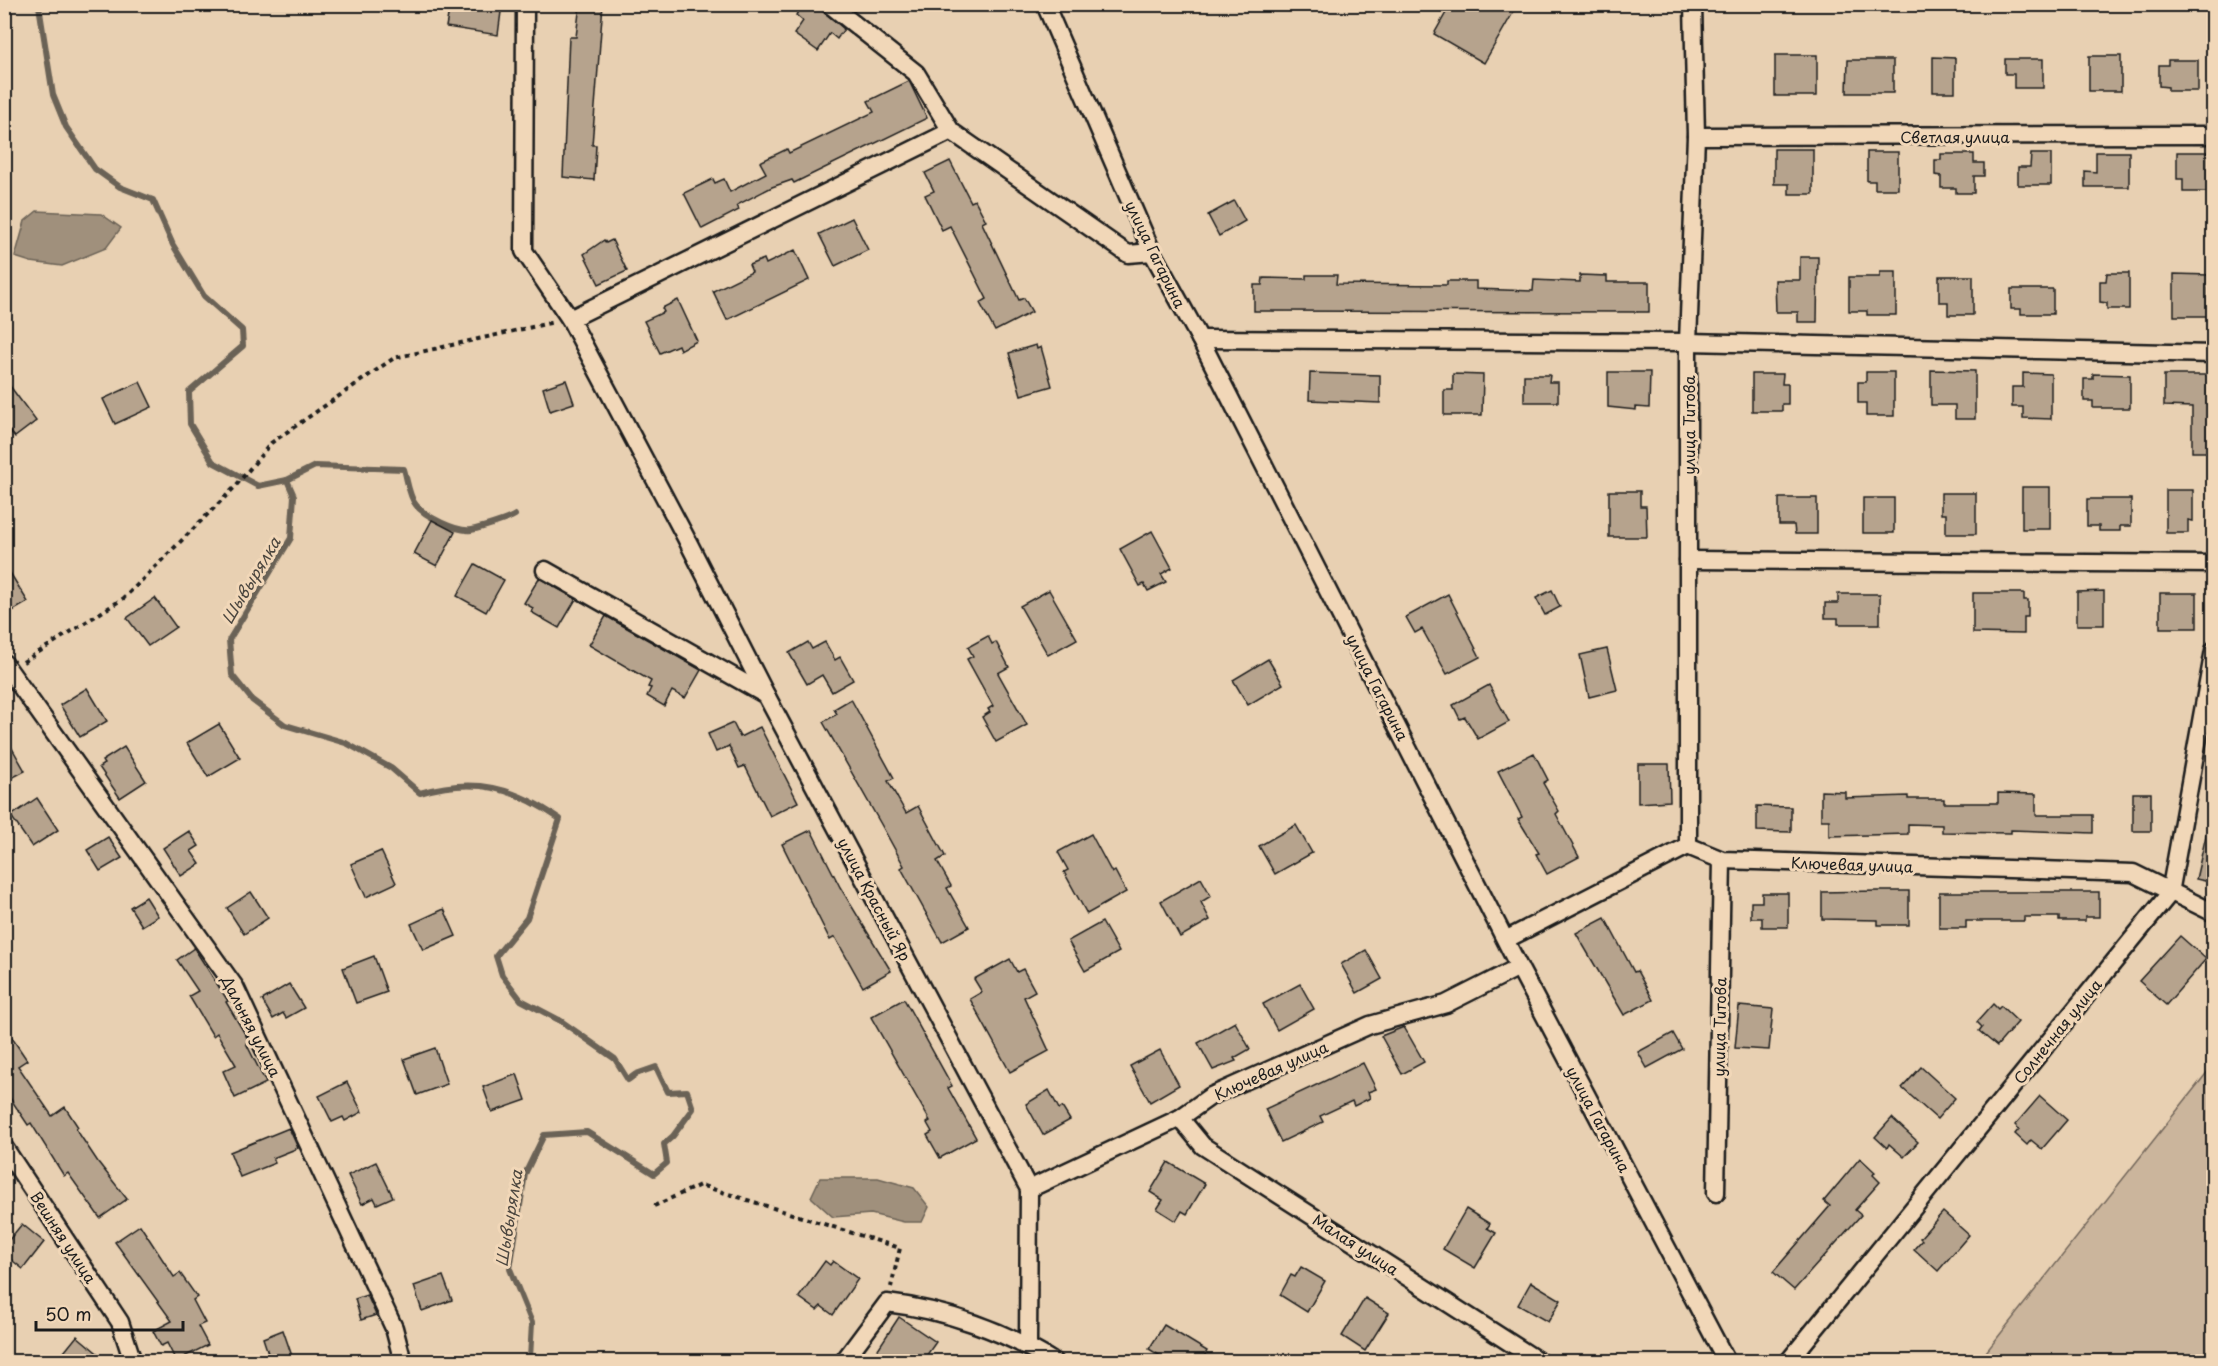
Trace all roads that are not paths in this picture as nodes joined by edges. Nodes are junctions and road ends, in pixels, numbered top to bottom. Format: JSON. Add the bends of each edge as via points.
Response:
{"nodes":[{"id":1,"x":525,"y":4,"type":"edge"},
{"id":2,"x":829,"y":4,"type":"edge"},
{"id":3,"x":1045,"y":4,"type":"edge"},
{"id":4,"x":1693,"y":4,"type":"edge"},
{"id":5,"x":951,"y":131,"type":"junction"},
{"id":6,"x":2214,"y":135,"type":"edge"},
{"id":7,"x":1696,"y":136,"type":"junction"},
{"id":8,"x":1152,"y":252,"type":"junction"},
{"id":9,"x":570,"y":319,"type":"junction"},
{"id":10,"x":1200,"y":339,"type":"junction"},
{"id":11,"x":1688,"y":342,"type":"junction"},
{"id":12,"x":2214,"y":354,"type":"edge"},
{"id":13,"x":1688,"y":560,"type":"junction"},
{"id":14,"x":2214,"y":564,"type":"edge"},
{"id":15,"x":545,"y":570,"type":"dead end"},
{"id":16,"x":2214,"y":650,"type":"edge"},
{"id":17,"x":6,"y":669,"type":"edge"},
{"id":18,"x":766,"y":695,"type":"junction"},
{"id":19,"x":1689,"y":846,"type":"junction"},
{"id":20,"x":1722,"y":860,"type":"junction"},
{"id":21,"x":2170,"y":893,"type":"junction"},
{"id":22,"x":2214,"y":913,"type":"edge"},
{"id":23,"x":1507,"y":939,"type":"junction"},
{"id":24,"x":1519,"y":967,"type":"junction"},
{"id":25,"x":1180,"y":1118,"type":"junction"},
{"id":26,"x":4,"y":1147,"type":"edge"},
{"id":27,"x":1029,"y":1189,"type":"junction"},
{"id":28,"x":1716,"y":1193,"type":"dead end"},
{"id":29,"x":1028,"y":1345,"type":"junction"},
{"id":30,"x":134,"y":1362,"type":"edge"},
{"id":31,"x":403,"y":1362,"type":"edge"},
{"id":32,"x":843,"y":1362,"type":"edge"},
{"id":33,"x":1054,"y":1362,"type":"edge"},
{"id":34,"x":1540,"y":1362,"type":"edge"},
{"id":35,"x":1727,"y":1362,"type":"edge"},
{"id":36,"x":1788,"y":1362,"type":"edge"}],
"edges":[{"from":1,"to":9,"type":"street","name":"улица Красный Яр","via":[[524,251]]},
{"from":2,"to":5,"type":"street","via":[[916,73]]},
{"from":3,"to":8,"type":"street","name":"улица Гагарина"},
{"from":4,"to":7,"type":"street","name":"улица Титова"},
{"from":5,"to":8,"type":"street","via":[[1128,254]]},
{"from":5,"to":9,"type":"street"},
{"from":6,"to":7,"type":"street","name":"Светлая улица"},
{"from":7,"to":11,"type":"street","name":"улица Титова"},
{"from":8,"to":10,"type":"street","name":"улица Гагарина"},
{"from":9,"to":18,"type":"street","name":"улица Красный Яр"},
{"from":10,"to":11,"type":"street"},
{"from":10,"to":23,"type":"street","name":"улица Гагарина"},
{"from":11,"to":12,"type":"street"},
{"from":11,"to":13,"type":"street","name":"улица Титова"},
{"from":13,"to":14,"type":"street"},
{"from":13,"to":19,"type":"street","name":"улица Титова"},
{"from":15,"to":18,"type":"street"},
{"from":16,"to":21,"type":"street","name":"Солнечная улица"},
{"from":17,"to":31,"type":"street","name":"Дальняя улица","via":[[235,987],[394,1328]]},
{"from":18,"to":27,"type":"street","name":"улица Красный Яр"},
{"from":19,"to":20,"type":"street","name":"Ключевая улица"},
{"from":19,"to":23,"type":"street"},
{"from":20,"to":21,"type":"street","name":"Ключевая улица","via":[[2133,873]]},
{"from":20,"to":28,"type":"street","name":"улица Титова"},
{"from":21,"to":22,"type":"street","name":"Ключевая улица"},
{"from":21,"to":36,"type":"street","name":"Солнечная улица"},
{"from":23,"to":24,"type":"street","name":"улица Гагарина"},
{"from":24,"to":25,"type":"street","name":"Ключевая улица","via":[[1446,1004],[1370,1025],[1211,1096]]},
{"from":24,"to":35,"type":"street","name":"улица Гагарина"},
{"from":25,"to":27,"type":"street","name":"Ключевая улица"},
{"from":25,"to":34,"type":"street","name":"Малая улица","via":[[1203,1146]]},
{"from":26,"to":30,"type":"street","name":"Вешняя улица","via":[[120,1322]]},
{"from":27,"to":29,"type":"street","name":"улица Красный Яр"},
{"from":29,"to":32,"type":"street","via":[[926,1308],[887,1303]]},
{"from":29,"to":33,"type":"street"}]}
